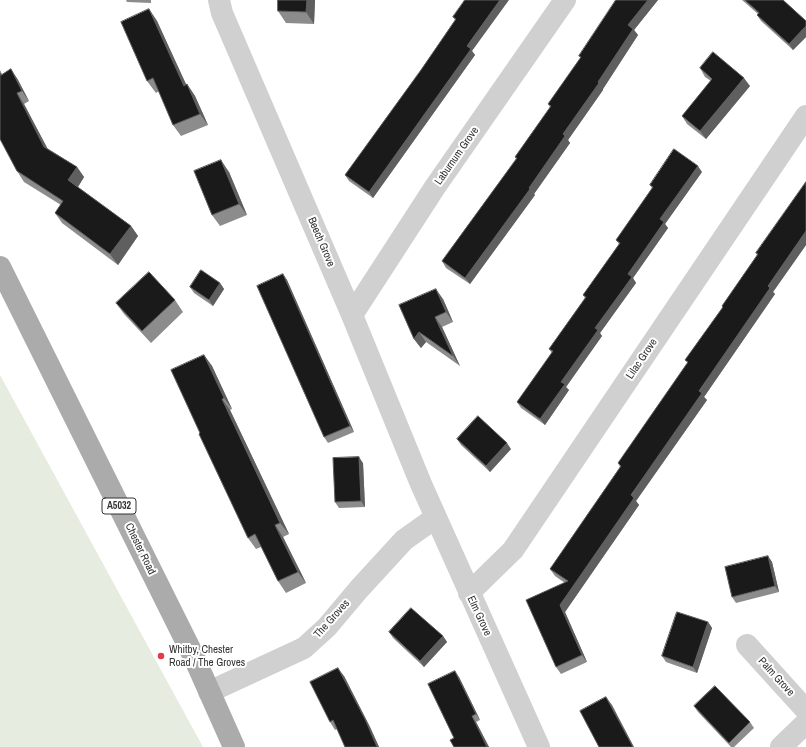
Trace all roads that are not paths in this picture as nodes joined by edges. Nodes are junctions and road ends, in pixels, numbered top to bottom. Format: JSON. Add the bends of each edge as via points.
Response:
{"nodes":[{"id":1,"x":219,"y":0,"type":"edge"},
{"id":2,"x":564,"y":0,"type":"edge"},
{"id":3,"x":806,"y":116,"type":"edge"},
{"id":4,"x":0,"y":267,"type":"edge"},
{"id":5,"x":352,"y":315,"type":"junction"},
{"id":6,"x":421,"y":484,"type":"joint"},
{"id":7,"x":436,"y":518,"type":"junction"},
{"id":8,"x":469,"y":593,"type":"junction"},
{"id":9,"x":747,"y":645,"type":"dead end"},
{"id":10,"x":209,"y":692,"type":"junction"},
{"id":11,"x":806,"y":710,"type":"edge"},
{"id":12,"x":806,"y":723,"type":"edge"},
{"id":13,"x":234,"y":747,"type":"edge"},
{"id":14,"x":539,"y":747,"type":"edge"},
{"id":15,"x":781,"y":747,"type":"edge"}],
"edges":[{"from":1,"to":5,"type":"street","name":"Beech Grove","via":[[222,13]]},
{"from":2,"to":5,"type":"street","name":"Laburnum Grove","via":[[435,187]]},
{"from":3,"to":8,"type":"street","name":"Lilac Grove","via":[[513,550]]},
{"from":4,"to":10,"type":"main road","name":"Chester Road","number":"A5032"},
{"from":5,"to":6,"type":"street","name":"Beech Grove"},
{"from":6,"to":7,"type":"street","name":"Elm Grove"},
{"from":7,"to":8,"type":"street","name":"Elm Grove"},
{"from":7,"to":10,"type":"street","name":"The Groves","via":[[404,540],[304,648]]},
{"from":8,"to":14,"type":"street","name":"Elm Grove"},
{"from":9,"to":11,"type":"street","name":"Palm Grove"},
{"from":10,"to":13,"type":"main road","name":"Chester Road","number":"A5032"},
{"from":12,"to":15,"type":"street"}]}
